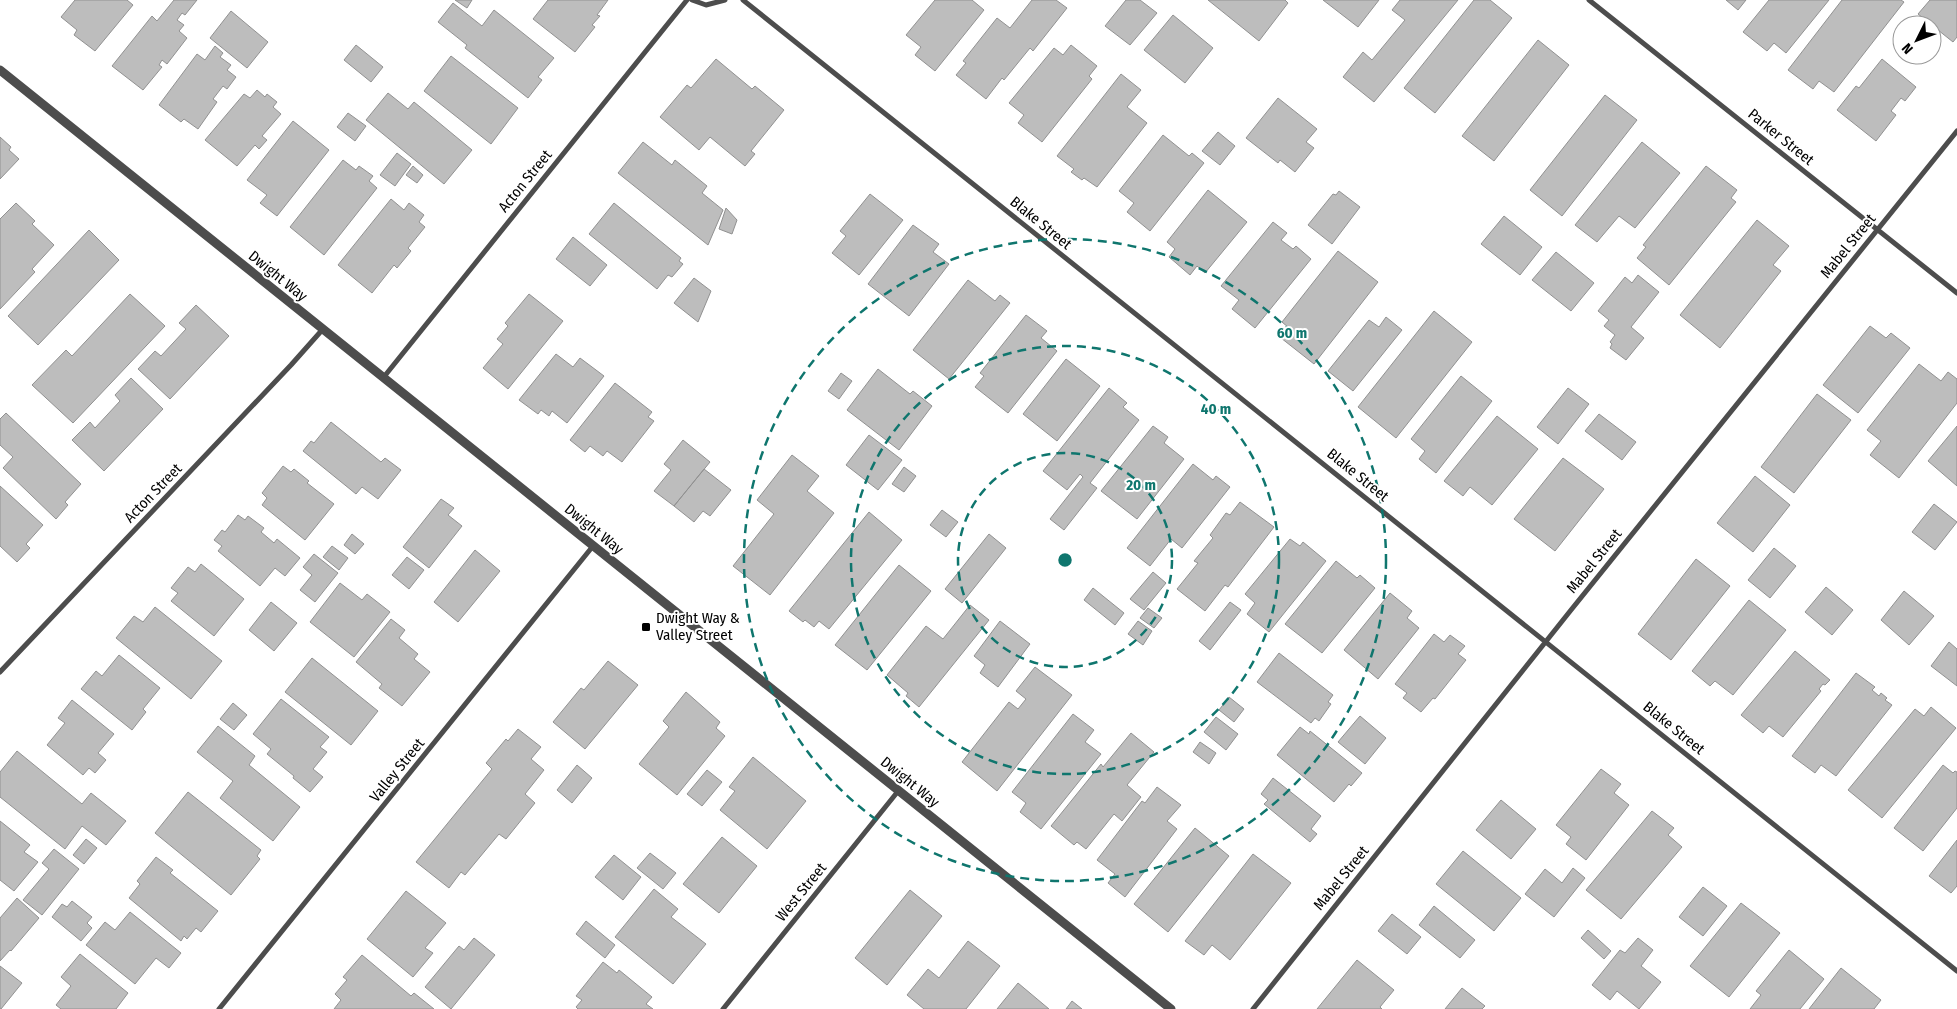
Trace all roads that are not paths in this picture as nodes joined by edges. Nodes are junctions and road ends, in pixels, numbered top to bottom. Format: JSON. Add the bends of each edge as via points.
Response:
{"nodes":[{"id":1,"x":687,"y":0,"type":"edge"},
{"id":2,"x":692,"y":0,"type":"edge"},
{"id":3,"x":725,"y":0,"type":"edge"},
{"id":4,"x":743,"y":0,"type":"edge"},
{"id":5,"x":1589,"y":0,"type":"edge"},
{"id":6,"x":0,"y":70,"type":"edge"},
{"id":7,"x":1957,"y":131,"type":"edge"},
{"id":8,"x":1877,"y":230,"type":"junction"},
{"id":9,"x":1957,"y":293,"type":"edge"},
{"id":10,"x":323,"y":330,"type":"junction"},
{"id":11,"x":383,"y":378,"type":"junction"},
{"id":12,"x":593,"y":546,"type":"junction"},
{"id":13,"x":1546,"y":641,"type":"junction"},
{"id":14,"x":0,"y":672,"type":"edge"},
{"id":15,"x":899,"y":790,"type":"junction"},
{"id":16,"x":1957,"y":971,"type":"edge"},
{"id":17,"x":219,"y":1009,"type":"edge"},
{"id":18,"x":723,"y":1009,"type":"edge"},
{"id":19,"x":1171,"y":1009,"type":"edge"},
{"id":20,"x":1253,"y":1009,"type":"edge"}],
"edges":[{"from":1,"to":11,"type":"street","name":"Acton Street"},
{"from":2,"to":3,"type":"street","via":[[706,5]]},
{"from":4,"to":13,"type":"street","name":"Blake Street"},
{"from":5,"to":8,"type":"street","name":"Parker Street"},
{"from":6,"to":10,"type":"street","name":"Dwight Way"},
{"from":7,"to":8,"type":"street","name":"Mabel Street"},
{"from":8,"to":9,"type":"street","name":"Parker Street"},
{"from":8,"to":13,"type":"street","name":"Mabel Street"},
{"from":10,"to":11,"type":"street","name":"Dwight Way"},
{"from":10,"to":14,"type":"street","name":"Acton Street"},
{"from":11,"to":12,"type":"street","name":"Dwight Way"},
{"from":12,"to":15,"type":"street","name":"Dwight Way"},
{"from":12,"to":17,"type":"street","name":"Valley Street"},
{"from":13,"to":16,"type":"street","name":"Blake Street"},
{"from":13,"to":20,"type":"street","name":"Mabel Street"},
{"from":15,"to":18,"type":"street","name":"West Street"},
{"from":15,"to":19,"type":"street","name":"Dwight Way"}]}
